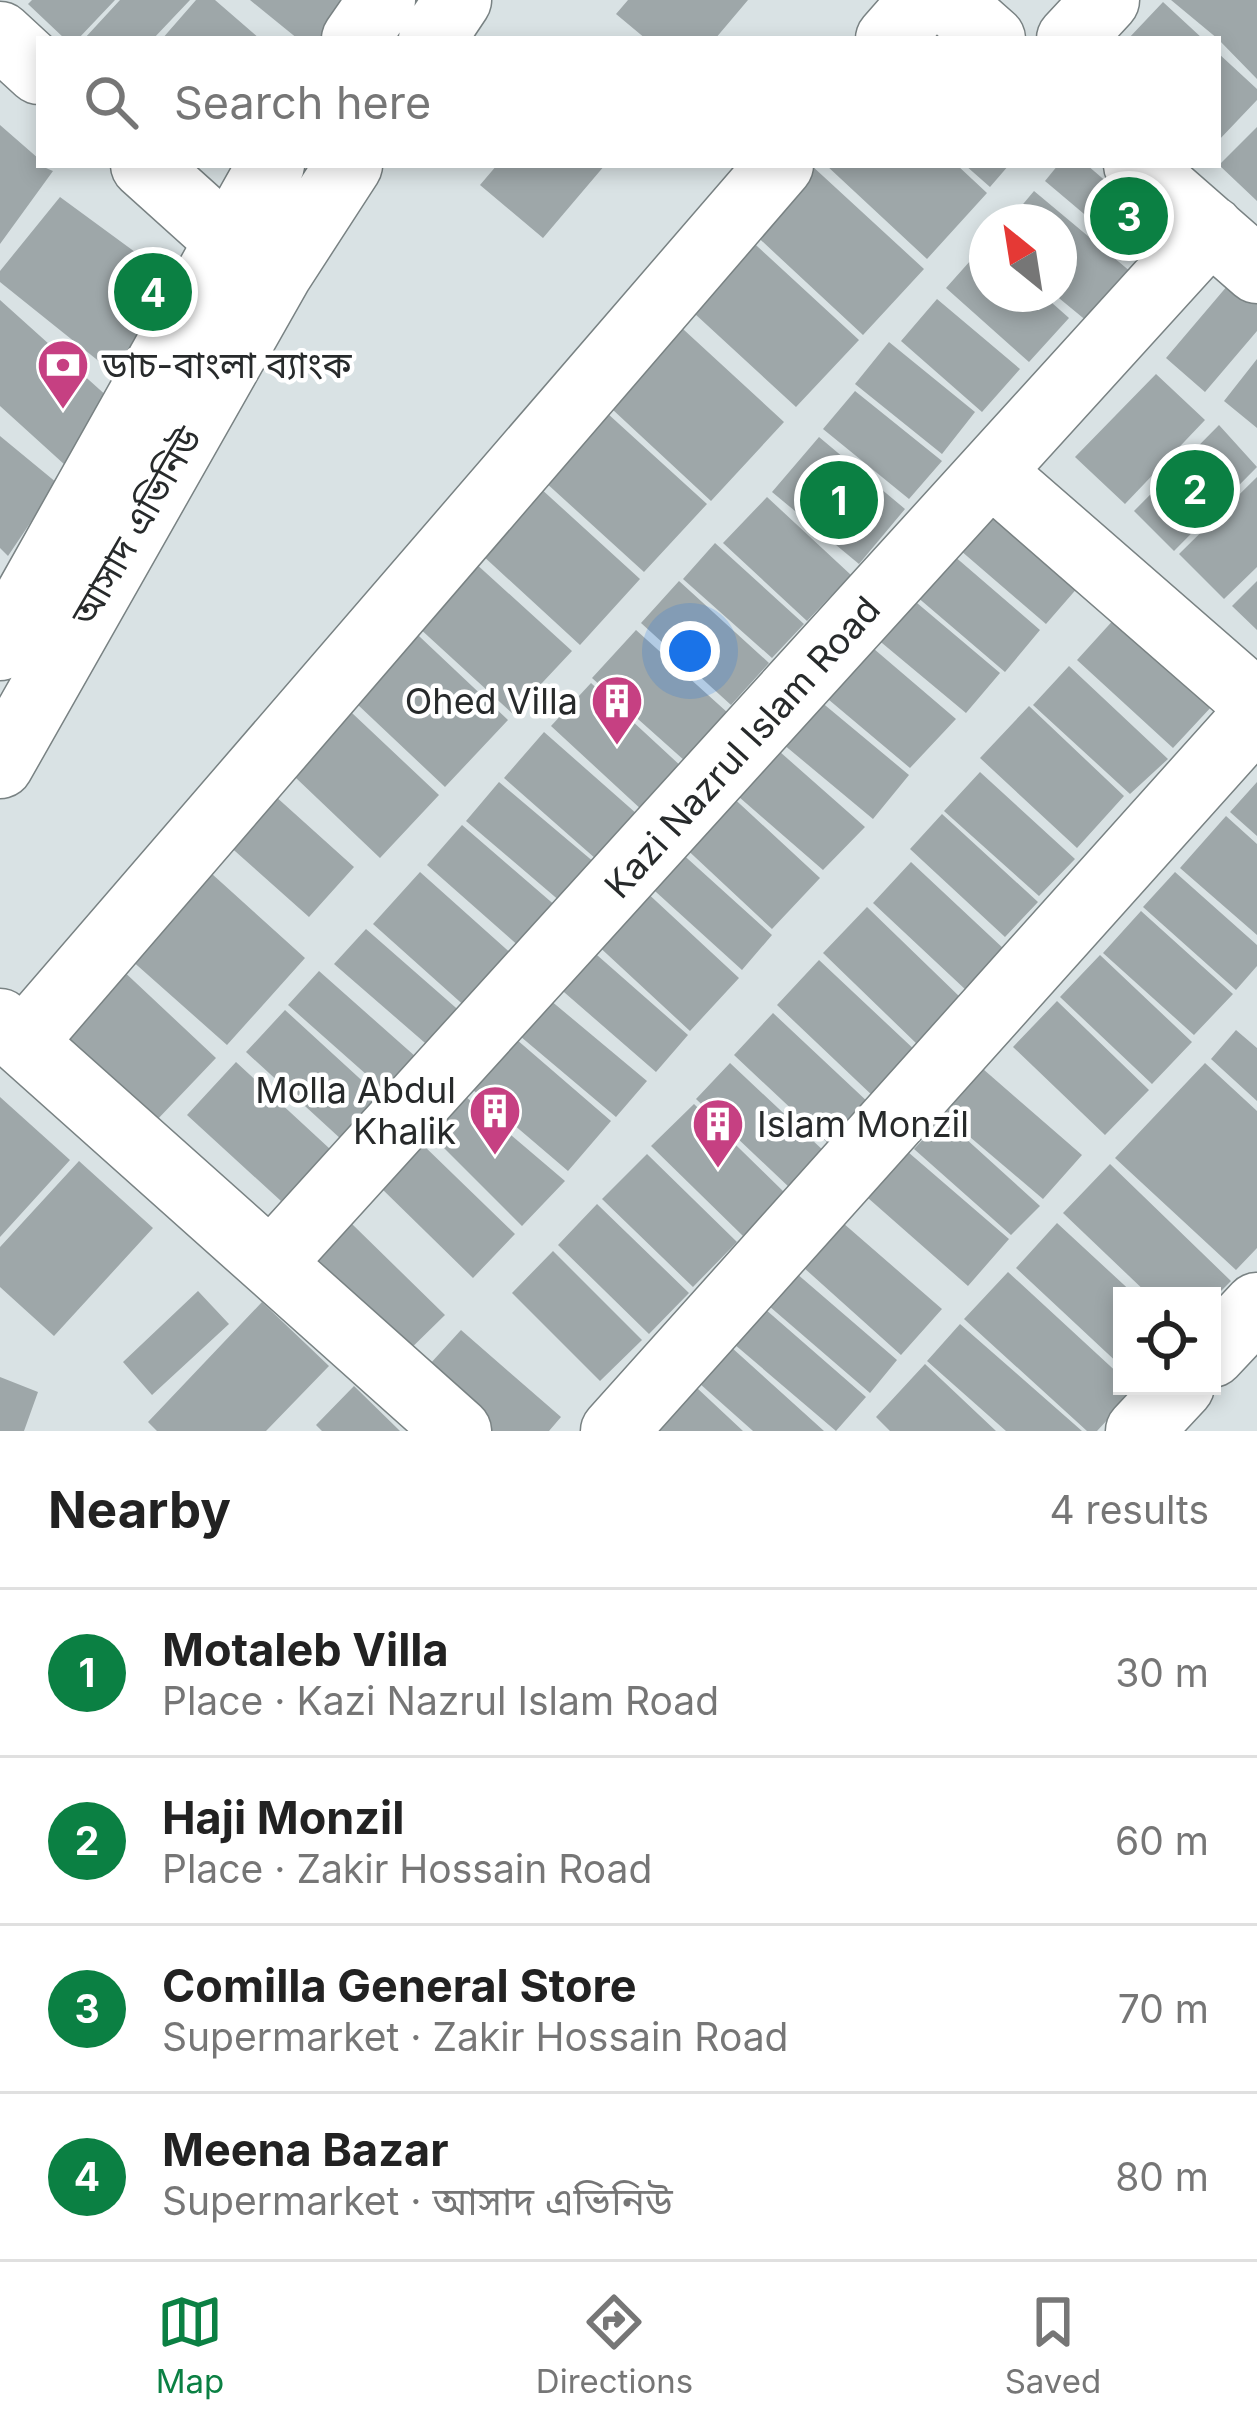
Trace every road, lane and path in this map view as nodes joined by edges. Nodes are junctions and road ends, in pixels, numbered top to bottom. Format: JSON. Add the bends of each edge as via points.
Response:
{"nodes":[{"id":1,"x":382,"y":0,"type":"edge"},
{"id":2,"x":458,"y":0,"type":"edge"},
{"id":3,"x":923,"y":0,"type":"edge"},
{"id":4,"x":948,"y":0,"type":"edge"},
{"id":5,"x":1106,"y":0,"type":"edge"},
{"id":6,"x":0,"y":35,"type":"edge"},
{"id":7,"x":358,"y":36,"type":"edge"},
{"id":8,"x":434,"y":36,"type":"edge"},
{"id":9,"x":892,"y":36,"type":"edge"},
{"id":10,"x":989,"y":36,"type":"edge"},
{"id":11,"x":1073,"y":36,"type":"edge"},
{"id":12,"x":36,"y":67,"type":"edge"},
{"id":13,"x":147,"y":168,"type":"edge"},
{"id":14,"x":269,"y":168,"type":"edge"},
{"id":15,"x":348,"y":168,"type":"edge"},
{"id":16,"x":777,"y":168,"type":"edge"},
{"id":17,"x":1140,"y":168,"type":"edge"},
{"id":18,"x":225,"y":238,"type":"junction"},
{"id":19,"x":1234,"y":249,"type":"edge"},
{"id":20,"x":279,"y":273,"type":"junction"},
{"id":21,"x":992,"y":472,"type":"junction"},
{"id":22,"x":0,"y":647,"type":"edge"},
{"id":23,"x":1257,"y":704,"type":"edge"},
{"id":24,"x":1257,"y":713,"type":"edge"},
{"id":25,"x":0,"y":765,"type":"edge"},
{"id":26,"x":12,"y":1032,"type":"edge"},
{"id":27,"x":271,"y":1263,"type":"junction"},
{"id":28,"x":1257,"y":1306,"type":"edge"},
{"id":29,"x":1221,"y":1344,"type":"edge"},
{"id":30,"x":1172,"y":1395,"type":"edge"},
{"id":31,"x":458,"y":1431,"type":"edge"},
{"id":32,"x":614,"y":1431,"type":"edge"},
{"id":33,"x":1138,"y":1431,"type":"edge"}],
"edges":[{"from":1,"to":7,"type":"street"},
{"from":2,"to":8,"type":"street"},
{"from":3,"to":9,"type":"street"},
{"from":4,"to":10,"type":"street"},
{"from":5,"to":11,"type":"street"},
{"from":6,"to":12,"type":"street"},
{"from":13,"to":18,"type":"street"},
{"from":14,"to":18,"type":"street","name":"আসাদ এভিনিউ"},
{"from":15,"to":20,"type":"street","name":"আসাদ এভিনিউ"},
{"from":16,"to":26,"type":"street"},
{"from":17,"to":19,"type":"street"},
{"from":18,"to":20,"type":"street"},
{"from":18,"to":22,"type":"street","name":"আসাদ এভিনিউ"},
{"from":19,"to":21,"type":"street","name":"Kazi Nazrul Islam Road"},
{"from":20,"to":25,"type":"street","name":"আসাদ এভিনিউ"},
{"from":21,"to":23,"type":"street"},
{"from":21,"to":27,"type":"street","name":"Kazi Nazrul Islam Road"},
{"from":24,"to":32,"type":"street"},
{"from":26,"to":27,"type":"street"},
{"from":27,"to":31,"type":"street"},
{"from":28,"to":29,"type":"street"},
{"from":30,"to":33,"type":"street"}]}
